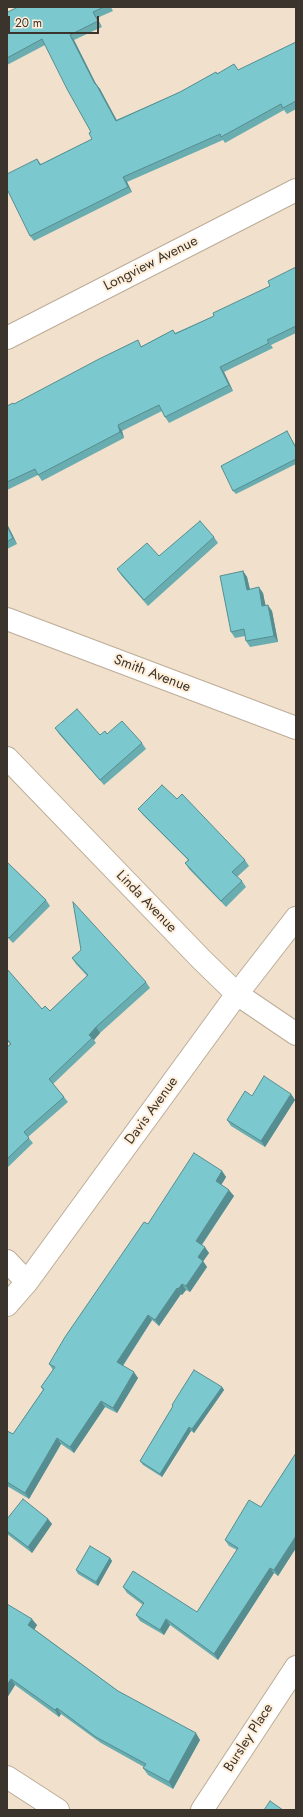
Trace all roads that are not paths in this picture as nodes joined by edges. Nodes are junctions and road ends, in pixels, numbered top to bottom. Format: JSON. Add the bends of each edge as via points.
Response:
{"nodes":[{"id":1,"x":296,"y":190,"type":"edge"},
{"id":2,"x":7,"y":338,"type":"edge"},
{"id":3,"x":7,"y":619,"type":"edge"},
{"id":4,"x":296,"y":728,"type":"edge"},
{"id":5,"x":7,"y":758,"type":"edge"},
{"id":6,"x":296,"y":918,"type":"edge"},
{"id":7,"x":237,"y":994,"type":"junction"},
{"id":8,"x":296,"y":1034,"type":"edge"},
{"id":9,"x":7,"y":1261,"type":"edge"},
{"id":10,"x":27,"y":1282,"type":"junction"},
{"id":11,"x":7,"y":1305,"type":"edge"},
{"id":12,"x":296,"y":1667,"type":"edge"},
{"id":13,"x":7,"y":1777,"type":"edge"},
{"id":14,"x":58,"y":1810,"type":"edge"},
{"id":15,"x":202,"y":1810,"type":"edge"}],
"edges":[{"from":1,"to":2,"type":"street","name":"Longview Avenue"},
{"from":3,"to":4,"type":"street","name":"Smith Avenue"},
{"from":5,"to":7,"type":"street","name":"Linda Avenue"},
{"from":6,"to":7,"type":"street","name":"Davis Avenue"},
{"from":7,"to":8,"type":"street","name":"Linda Avenue"},
{"from":7,"to":10,"type":"street","name":"Davis Avenue"},
{"from":9,"to":10,"type":"street"},
{"from":10,"to":11,"type":"street","name":"Davis Avenue"},
{"from":12,"to":15,"type":"street","name":"Bursley Place"},
{"from":13,"to":14,"type":"street"}]}
